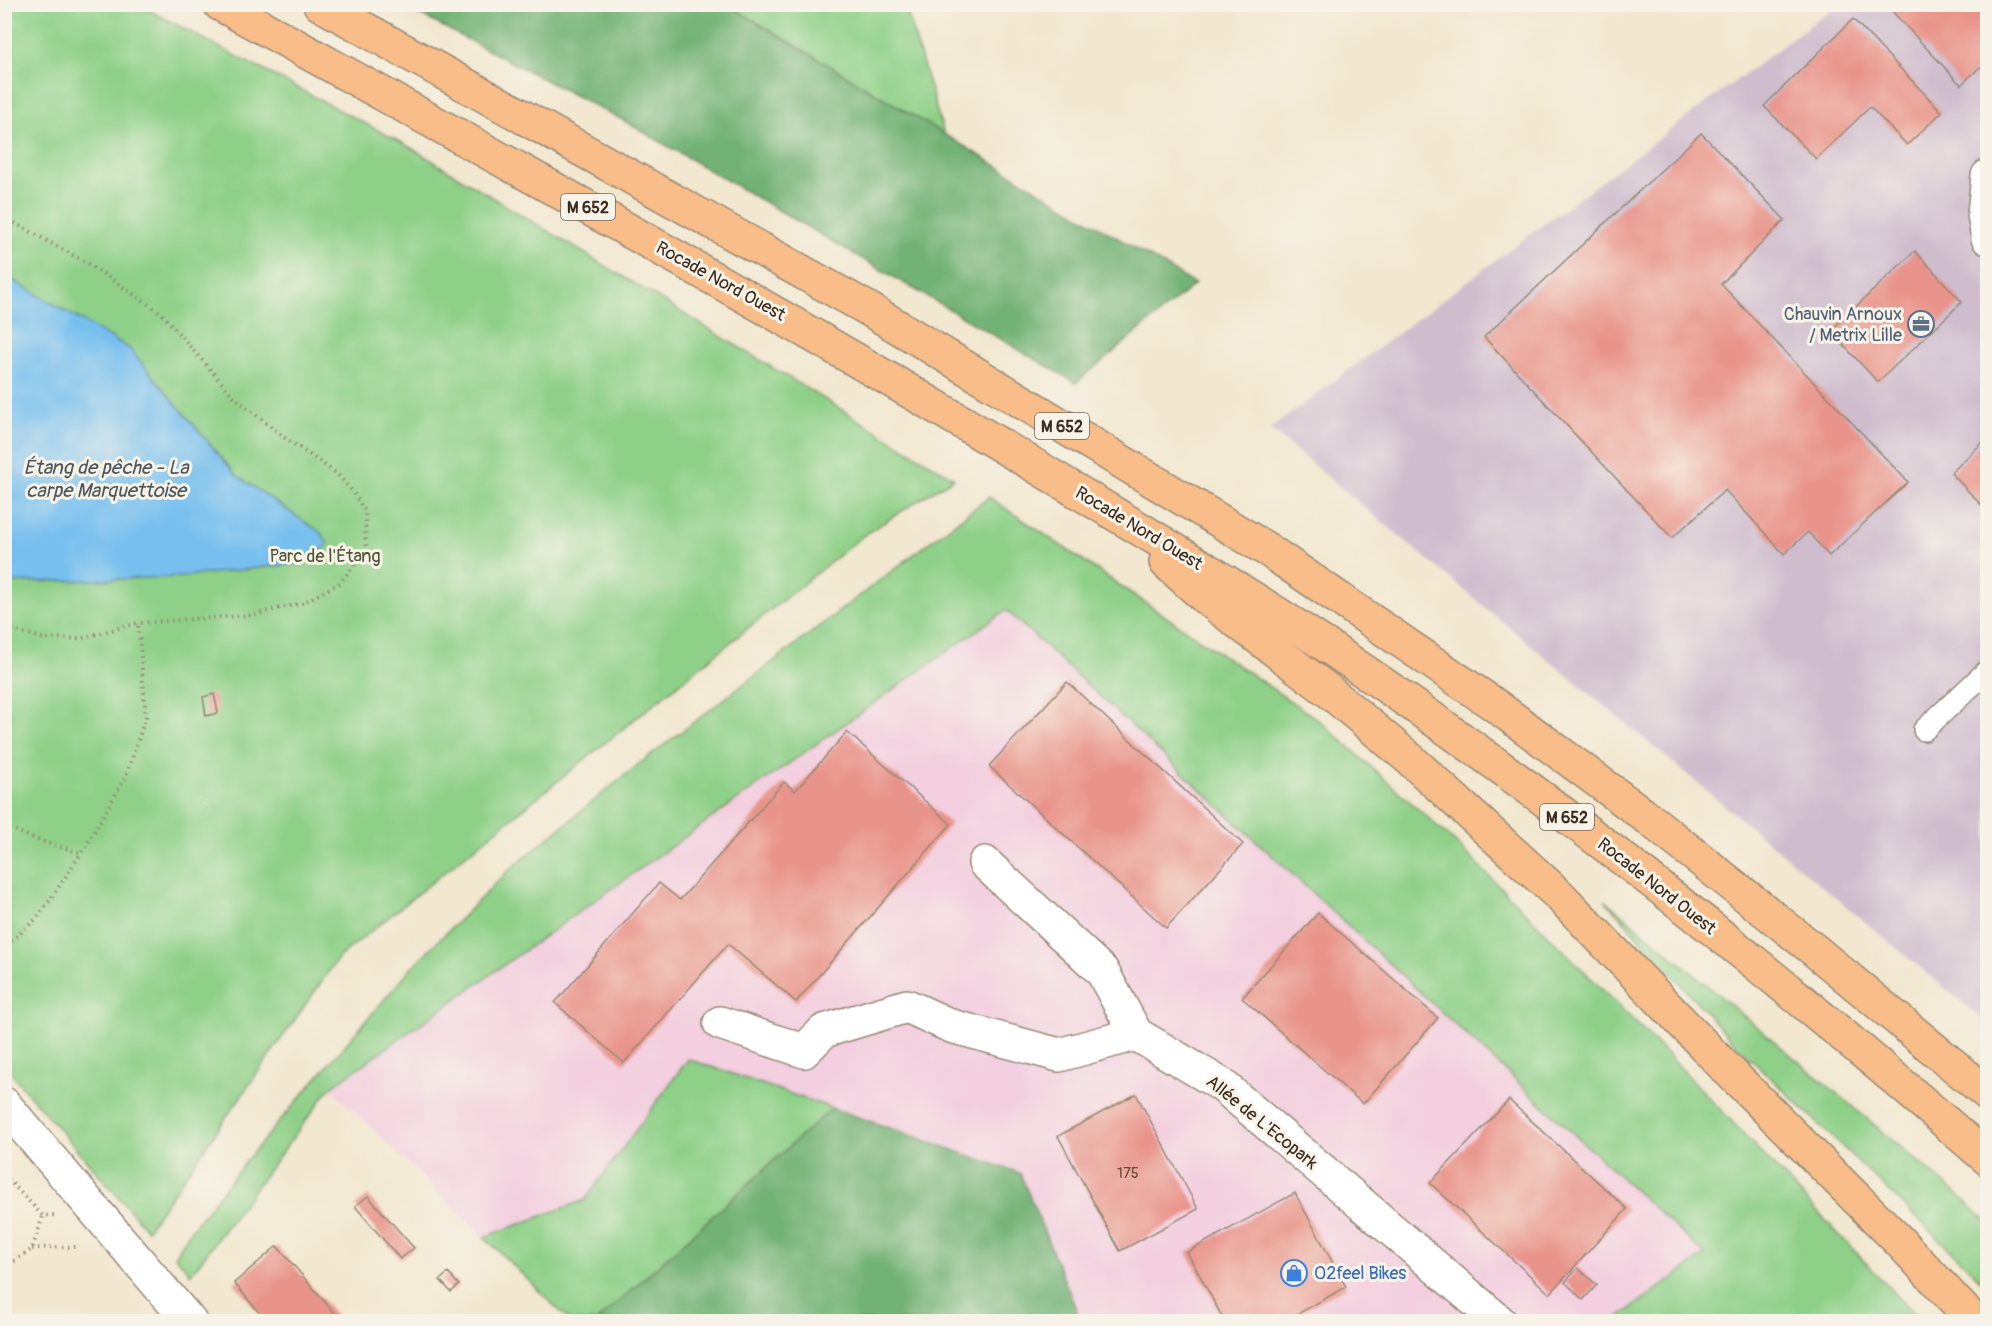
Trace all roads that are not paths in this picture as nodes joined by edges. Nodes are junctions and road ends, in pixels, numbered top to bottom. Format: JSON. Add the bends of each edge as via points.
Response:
{"nodes":[{"id":1,"x":220,"y":4,"type":"edge"},
{"id":2,"x":320,"y":4,"type":"edge"},
{"id":3,"x":1988,"y":176,"type":"edge"},
{"id":4,"x":1988,"y":238,"type":"edge"},
{"id":5,"x":1117,"y":515,"type":"junction"},
{"id":6,"x":1988,"y":670,"type":"edge"},
{"id":7,"x":1923,"y":730,"type":"dead end"},
{"id":8,"x":985,"y":863,"type":"dead end"},
{"id":9,"x":720,"y":1023,"type":"dead end"},
{"id":10,"x":1136,"y":1034,"type":"junction"},
{"id":11,"x":1988,"y":1094,"type":"edge"},
{"id":12,"x":4,"y":1104,"type":"edge"},
{"id":13,"x":1988,"y":1159,"type":"edge"},
{"id":14,"x":1485,"y":1318,"type":"edge"},
{"id":15,"x":190,"y":1322,"type":"edge"},
{"id":16,"x":1975,"y":1322,"type":"edge"}],
"edges":[{"from":1,"to":5,"type":"highway","name":"Rocade Nord Ouest","number":"M 652","via":[[682,259],[952,414]]},
{"from":2,"to":11,"type":"highway","number":"M 652","via":[[865,307],[1268,550],[1492,703],[1648,818]]},
{"from":3,"to":4,"type":"street","via":[[1984,214]]},
{"from":5,"to":13,"type":"highway","name":"Rocade Nord Ouest","number":"M 652","via":[[1328,647],[1531,789],[1753,960]]},
{"from":5,"to":16,"type":"highway","via":[[1206,598],[1411,759],[1560,896]]},
{"from":6,"to":7,"type":"lane"},
{"from":8,"to":10,"type":"street","via":[[1102,971]]},
{"from":9,"to":10,"type":"street","via":[[804,1051],[824,1030],[907,1006],[951,1026],[1059,1055]]},
{"from":10,"to":14,"type":"street","name":"Allée de L'Ecopark","via":[[1222,1085]]},
{"from":12,"to":15,"type":"street"}]}
